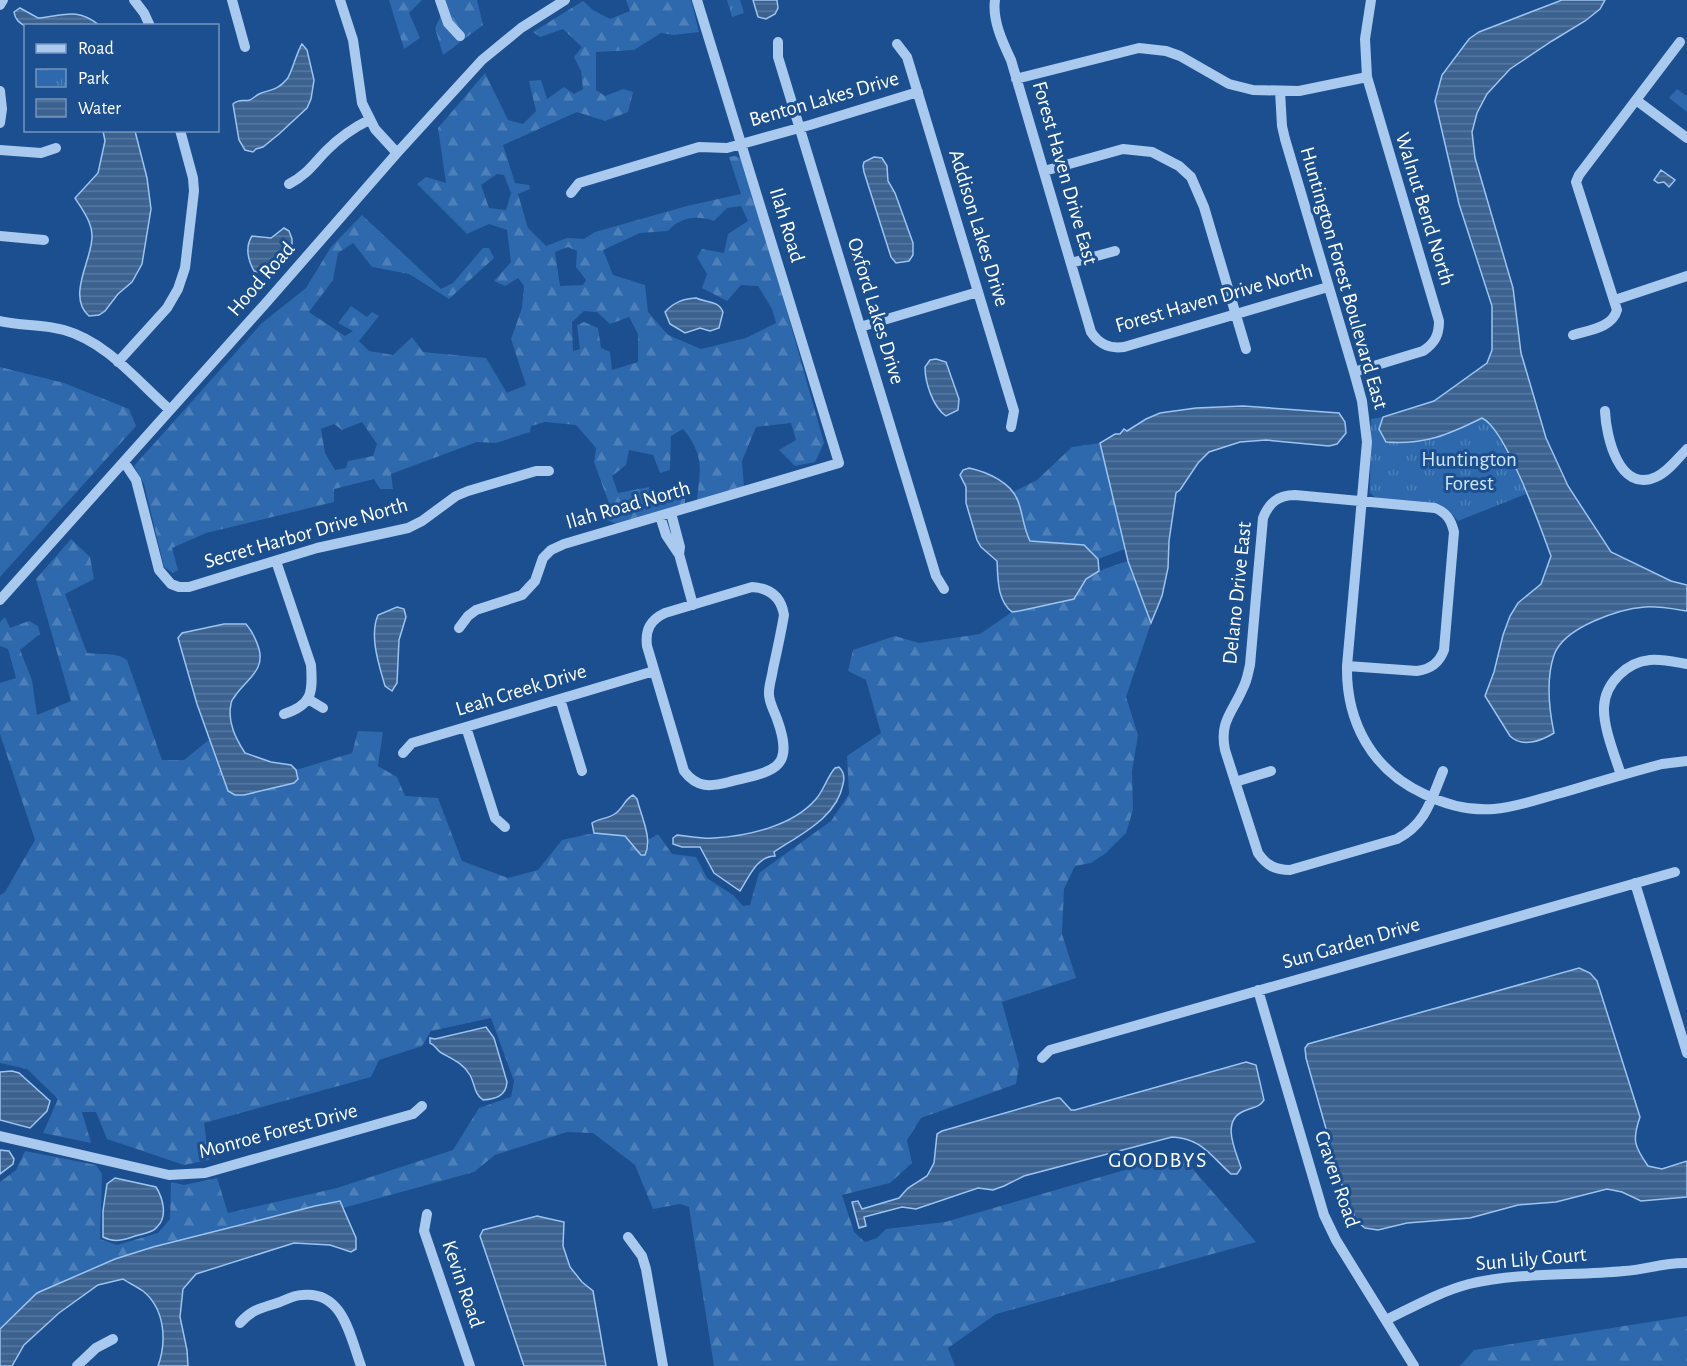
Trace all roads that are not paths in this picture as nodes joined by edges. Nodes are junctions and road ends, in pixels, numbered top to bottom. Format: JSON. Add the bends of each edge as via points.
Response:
{"nodes":[{"id":1,"x":3,"y":0,"type":"edge"},
{"id":2,"x":134,"y":0,"type":"edge"},
{"id":3,"x":232,"y":0,"type":"edge"},
{"id":4,"x":340,"y":0,"type":"edge"},
{"id":5,"x":440,"y":0,"type":"edge"},
{"id":6,"x":565,"y":0,"type":"edge"},
{"id":7,"x":698,"y":0,"type":"edge"},
{"id":8,"x":1371,"y":0,"type":"edge"},
{"id":9,"x":995,"y":1,"type":"edge"},
{"id":10,"x":0,"y":4,"type":"edge"},
{"id":11,"x":149,"y":24,"type":"edge"},
{"id":12,"x":460,"y":36,"type":"dead end"},
{"id":13,"x":778,"y":42,"type":"dead end"},
{"id":14,"x":1680,"y":42,"type":"dead end"},
{"id":15,"x":897,"y":44,"type":"dead end"},
{"id":16,"x":245,"y":47,"type":"dead end"},
{"id":17,"x":1367,"y":76,"type":"junction"},
{"id":18,"x":1016,"y":79,"type":"junction"},
{"id":19,"x":0,"y":90,"type":"edge"},
{"id":20,"x":1280,"y":91,"type":"junction"},
{"id":21,"x":918,"y":92,"type":"junction"},
{"id":22,"x":1636,"y":100,"type":"junction"},
{"id":23,"x":369,"y":120,"type":"junction"},
{"id":24,"x":0,"y":123,"type":"edge"},
{"id":25,"x":800,"y":128,"type":"junction"},
{"id":26,"x":180,"y":132,"type":"edge"},
{"id":27,"x":1687,"y":138,"type":"edge"},
{"id":28,"x":742,"y":144,"type":"junction"},
{"id":29,"x":56,"y":148,"type":"dead end"},
{"id":30,"x":0,"y":150,"type":"edge"},
{"id":31,"x":397,"y":153,"type":"junction"},
{"id":32,"x":1044,"y":171,"type":"junction"},
{"id":33,"x":289,"y":184,"type":"dead end"},
{"id":34,"x":572,"y":193,"type":"dead end"},
{"id":35,"x":0,"y":236,"type":"edge"},
{"id":36,"x":44,"y":240,"type":"dead end"},
{"id":37,"x":1115,"y":251,"type":"dead end"},
{"id":38,"x":1071,"y":263,"type":"junction"},
{"id":39,"x":1687,"y":276,"type":"edge"},
{"id":40,"x":1328,"y":287,"type":"junction"},
{"id":41,"x":978,"y":292,"type":"junction"},
{"id":42,"x":1615,"y":300,"type":"junction"},
{"id":43,"x":1236,"y":314,"type":"junction"},
{"id":44,"x":0,"y":321,"type":"edge"},
{"id":45,"x":860,"y":327,"type":"junction"},
{"id":46,"x":1573,"y":335,"type":"dead end"},
{"id":47,"x":1110,"y":347,"type":"joint"},
{"id":48,"x":1246,"y":349,"type":"dead end"},
{"id":49,"x":118,"y":362,"type":"junction"},
{"id":50,"x":1354,"y":372,"type":"junction"},
{"id":51,"x":170,"y":410,"type":"junction"},
{"id":52,"x":1605,"y":411,"type":"dead end"},
{"id":53,"x":1011,"y":427,"type":"dead end"},
{"id":54,"x":1687,"y":449,"type":"edge"},
{"id":55,"x":124,"y":462,"type":"junction"},
{"id":56,"x":839,"y":463,"type":"joint"},
{"id":57,"x":549,"y":471,"type":"dead end"},
{"id":58,"x":1362,"y":501,"type":"junction"},
{"id":59,"x":666,"y":515,"type":"junction"},
{"id":60,"x":276,"y":561,"type":"junction"},
{"id":61,"x":944,"y":588,"type":"dead end"},
{"id":62,"x":0,"y":600,"type":"edge"},
{"id":63,"x":693,"y":605,"type":"junction"},
{"id":64,"x":459,"y":628,"type":"dead end"},
{"id":65,"x":1687,"y":664,"type":"edge"},
{"id":66,"x":1347,"y":666,"type":"junction"},
{"id":67,"x":654,"y":671,"type":"junction"},
{"id":68,"x":308,"y":699,"type":"junction"},
{"id":69,"x":560,"y":699,"type":"junction"},
{"id":70,"x":322,"y":708,"type":"dead end"},
{"id":71,"x":284,"y":714,"type":"dead end"},
{"id":72,"x":466,"y":727,"type":"junction"},
{"id":73,"x":403,"y":753,"type":"dead end"},
{"id":74,"x":1687,"y":761,"type":"edge"},
{"id":75,"x":582,"y":771,"type":"dead end"},
{"id":76,"x":1271,"y":771,"type":"dead end"},
{"id":77,"x":1443,"y":771,"type":"dead end"},
{"id":78,"x":1621,"y":776,"type":"junction"},
{"id":79,"x":1235,"y":782,"type":"junction"},
{"id":80,"x":1432,"y":798,"type":"junction"},
{"id":81,"x":505,"y":827,"type":"dead end"},
{"id":82,"x":1675,"y":872,"type":"dead end"},
{"id":83,"x":1635,"y":883,"type":"junction"},
{"id":84,"x":1258,"y":990,"type":"junction"},
{"id":85,"x":1687,"y":1053,"type":"edge"},
{"id":86,"x":1042,"y":1058,"type":"dead end"},
{"id":87,"x":422,"y":1106,"type":"dead end"},
{"id":88,"x":0,"y":1136,"type":"edge"},
{"id":89,"x":427,"y":1214,"type":"dead end"},
{"id":90,"x":628,"y":1237,"type":"dead end"},
{"id":91,"x":1687,"y":1263,"type":"edge"},
{"id":92,"x":1386,"y":1320,"type":"junction"},
{"id":93,"x":240,"y":1323,"type":"dead end"},
{"id":94,"x":113,"y":1339,"type":"dead end"},
{"id":95,"x":77,"y":1366,"type":"edge"},
{"id":96,"x":361,"y":1366,"type":"edge"},
{"id":97,"x":470,"y":1366,"type":"edge"},
{"id":98,"x":663,"y":1366,"type":"edge"},
{"id":99,"x":1414,"y":1366,"type":"edge"}],
"edges":[{"from":1,"to":10,"type":"street"},
{"from":2,"to":11,"type":"street"},
{"from":3,"to":16,"type":"street"},
{"from":4,"to":23,"type":"street","via":[[353,40],[362,103]]},
{"from":5,"to":12,"type":"street","via":[[448,24]]},
{"from":6,"to":31,"type":"street","name":"Hood Road","via":[[521,28],[482,60]]},
{"from":7,"to":28,"type":"street","name":"Ilah Road"},
{"from":8,"to":17,"type":"street","name":"Walnut Bend North","via":[[1365,39]]},
{"from":9,"to":18,"type":"street","name":"Forest Haven Drive East","via":[[1003,44]]},
{"from":13,"to":25,"type":"street","name":"Oxford Lakes Drive","via":[[778,57]]},
{"from":14,"to":22,"type":"street"},
{"from":15,"to":21,"type":"street","name":"Addison Lakes Drive","via":[[908,57]]},
{"from":17,"to":20,"type":"street","via":[[1316,88]]},
{"from":17,"to":50,"type":"street","name":"Walnut Bend North","via":[[1439,331],[1431,346],[1423,351]]},
{"from":18,"to":20,"type":"street","via":[[1128,50],[1152,48],[1180,56],[1229,84]]},
{"from":18,"to":32,"type":"street","name":"Forest Haven Drive East"},
{"from":19,"to":24,"type":"street"},
{"from":20,"to":40,"type":"street","name":"Huntington Forest Boulevard East","via":[[1285,139]]},
{"from":21,"to":25,"type":"street","name":"Benton Lakes Drive"},
{"from":21,"to":41,"type":"street","name":"Addison Lakes Drive"},
{"from":22,"to":27,"type":"street"},
{"from":22,"to":42,"type":"street","via":[[1576,182]]},
{"from":23,"to":31,"type":"street"},
{"from":23,"to":33,"type":"street","via":[[338,140],[302,177]]},
{"from":25,"to":28,"type":"street","name":"Benton Lakes Drive"},
{"from":25,"to":45,"type":"street","name":"Oxford Lakes Drive"},
{"from":26,"to":49,"type":"street","via":[[194,191],[183,277],[171,303]]},
{"from":28,"to":34,"type":"street","name":"Benton Lakes Drive","via":[[699,147],[579,183]]},
{"from":28,"to":56,"type":"street","name":"Ilah Road"},
{"from":29,"to":30,"type":"street","via":[[41,153]]},
{"from":31,"to":51,"type":"street","name":"Hood Road"},
{"from":32,"to":38,"type":"street","name":"Forest Haven Drive East"},
{"from":32,"to":43,"type":"street","via":[[1123,149],[1152,152],[1179,166],[1191,177],[1201,199]]},
{"from":35,"to":36,"type":"street"},
{"from":37,"to":38,"type":"street"},
{"from":38,"to":47,"type":"street","name":"Forest Haven Drive East","via":[[1091,332]]},
{"from":39,"to":42,"type":"street"},
{"from":40,"to":43,"type":"street","name":"Forest Haven Drive North"},
{"from":40,"to":50,"type":"street","name":"Huntington Forest Boulevard East"},
{"from":41,"to":45,"type":"street"},
{"from":41,"to":53,"type":"street","name":"Addison Lakes Drive","via":[[1014,411]]},
{"from":42,"to":46,"type":"street","via":[[1617,309],[1608,324]]},
{"from":43,"to":47,"type":"street","name":"Forest Haven Drive North","via":[[1124,347]]},
{"from":43,"to":48,"type":"street"},
{"from":44,"to":49,"type":"street","via":[[48,326],[76,334],[98,345]]},
{"from":45,"to":61,"type":"street","name":"Oxford Lakes Drive","via":[[936,576]]},
{"from":49,"to":51,"type":"street"},
{"from":50,"to":58,"type":"street","name":"Huntington Forest Boulevard East","via":[[1366,428]]},
{"from":51,"to":55,"type":"street","name":"Hood Road"},
{"from":52,"to":54,"type":"street","via":[[1606,429],[1620,466],[1632,477],[1657,477]]},
{"from":55,"to":60,"type":"street","name":"Secret Harbor Drive North","via":[[136,480],[159,570],[171,584],[189,586]]},
{"from":55,"to":62,"type":"street","name":"Hood Road"},
{"from":56,"to":59,"type":"street","name":"Ilah Road North"},
{"from":57,"to":60,"type":"street","name":"Secret Harbor Drive North","via":[[536,471],[468,491],[408,528]]},
{"from":58,"to":66,"type":"street","name":"Huntington Forest Boulevard East"},
{"from":58,"to":66,"type":"street","via":[[1435,508],[1452,523],[1444,650],[1435,665],[1426,670]]},
{"from":58,"to":79,"type":"street","name":"Delano Drive East","via":[[1286,495],[1267,508],[1250,665],[1245,686],[1224,724],[1223,742]]},
{"from":59,"to":63,"type":"street","via":[[666,535],[679,554]]},
{"from":59,"to":64,"type":"street","name":"Ilah Road North","via":[[551,550],[538,567],[535,581],[522,595],[477,610]]},
{"from":60,"to":68,"type":"street","via":[[311,665]]},
{"from":63,"to":67,"type":"street","via":[[657,617],[647,629]]},
{"from":63,"to":67,"type":"street","via":[[752,587],[772,592],[783,606],[769,692],[784,738],[782,759],[768,772],[706,786],[690,779],[684,771]]},
{"from":65,"to":78,"type":"street","via":[[1641,662],[1623,671],[1609,689],[1605,719]]},
{"from":66,"to":80,"type":"street","name":"Huntington Forest Boulevard East","via":[[1351,708],[1371,752],[1398,780]]},
{"from":67,"to":69,"type":"street","name":"Leah Creek Drive"},
{"from":68,"to":70,"type":"street"},
{"from":68,"to":71,"type":"street","via":[[301,709]]},
{"from":69,"to":72,"type":"street","name":"Leah Creek Drive"},
{"from":69,"to":75,"type":"street"},
{"from":72,"to":73,"type":"street","name":"Leah Creek Drive","via":[[412,743]]},
{"from":72,"to":81,"type":"street","via":[[495,818]]},
{"from":74,"to":78,"type":"street","name":"Huntington Forest Boulevard East"},
{"from":76,"to":79,"type":"street"},
{"from":77,"to":80,"type":"street"},
{"from":78,"to":80,"type":"street","name":"Huntington Forest Boulevard East","via":[[1506,807],[1477,809]]},
{"from":79,"to":80,"type":"street","name":"Delano Drive East","via":[[1258,853],[1274,868],[1290,870],[1397,839],[1417,826]]},
{"from":82,"to":83,"type":"street","name":"Sun Garden Drive"},
{"from":83,"to":84,"type":"street","name":"Sun Garden Drive"},
{"from":83,"to":85,"type":"street"},
{"from":84,"to":86,"type":"street","name":"Sun Garden Drive","via":[[1050,1050]]},
{"from":84,"to":92,"type":"street","name":"Craven Road","via":[[1324,1215]]},
{"from":87,"to":88,"type":"street","name":"Monroe Forest Drive","via":[[413,1114],[189,1175],[169,1175]]},
{"from":89,"to":97,"type":"street","name":"Kevin Road","via":[[424,1231]]},
{"from":90,"to":98,"type":"street","via":[[646,1269]]},
{"from":91,"to":92,"type":"street","name":"Sun Lily Court","via":[[1468,1284]]},
{"from":92,"to":99,"type":"street","name":"Craven Road"},
{"from":93,"to":96,"type":"street","via":[[250,1312],[301,1294],[324,1297],[344,1317]]},
{"from":94,"to":95,"type":"street"}]}
